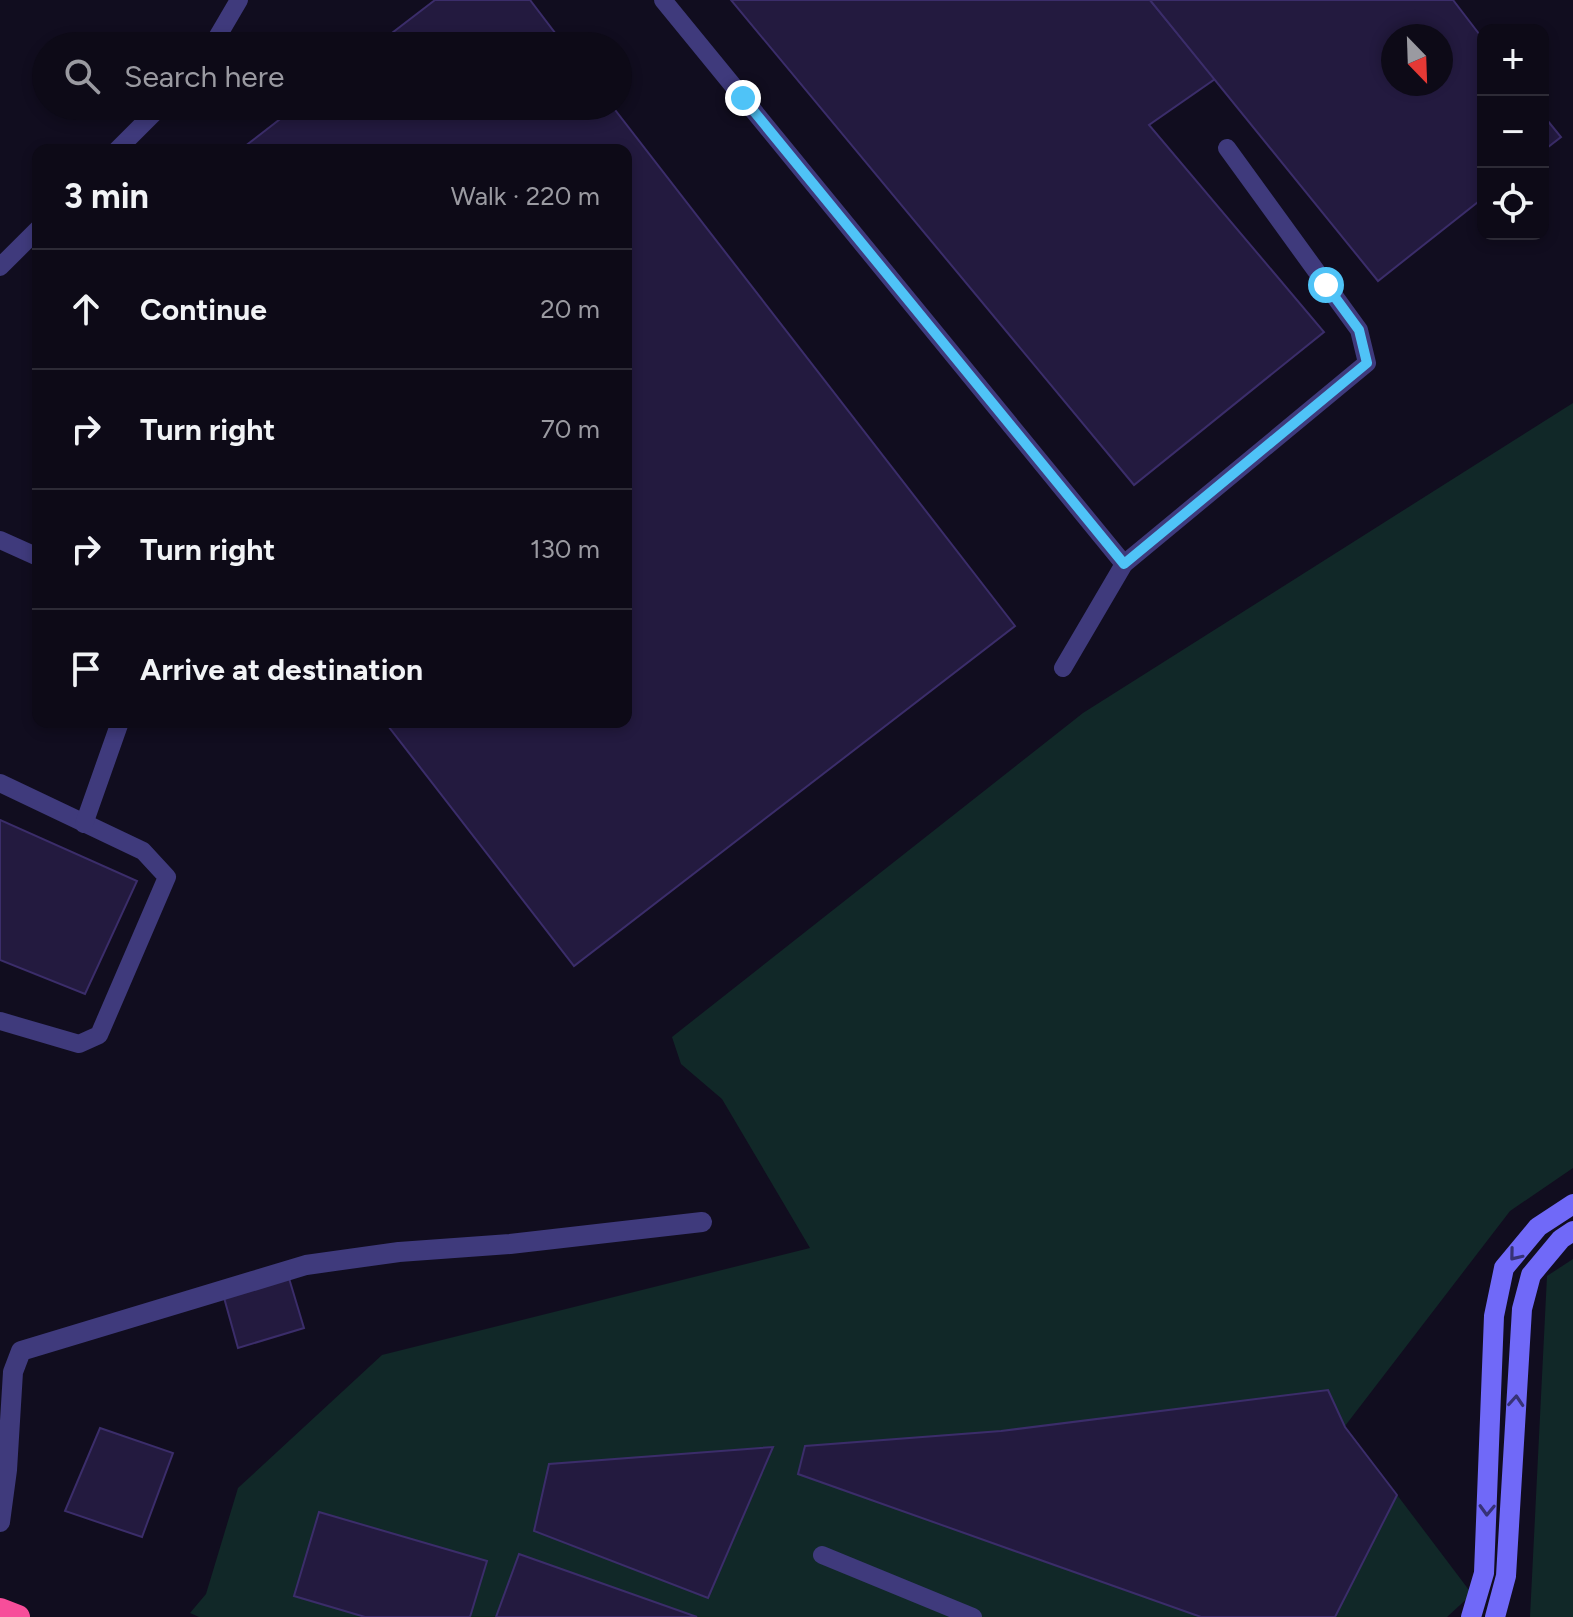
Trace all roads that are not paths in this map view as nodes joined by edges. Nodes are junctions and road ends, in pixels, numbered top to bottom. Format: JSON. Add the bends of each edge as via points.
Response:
{"nodes":[{"id":1,"x":239,"y":0,"type":"edge"},
{"id":2,"x":663,"y":0,"type":"edge"},
{"id":3,"x":220,"y":32,"type":"edge"},
{"id":4,"x":147,"y":120,"type":"edge"},
{"id":5,"x":123,"y":144,"type":"edge"},
{"id":6,"x":1227,"y":148,"type":"dead end"},
{"id":7,"x":32,"y":235,"type":"edge"},
{"id":8,"x":0,"y":267,"type":"edge"},
{"id":9,"x":0,"y":540,"type":"edge"},
{"id":10,"x":32,"y":554,"type":"edge"},
{"id":11,"x":1124,"y":564,"type":"junction"},
{"id":12,"x":1063,"y":668,"type":"dead end"},
{"id":13,"x":118,"y":728,"type":"edge"},
{"id":14,"x":0,"y":783,"type":"edge"},
{"id":15,"x":84,"y":824,"type":"junction"},
{"id":16,"x":0,"y":1021,"type":"edge"},
{"id":17,"x":1573,"y":1204,"type":"edge"},
{"id":18,"x":702,"y":1222,"type":"dead end"},
{"id":19,"x":1573,"y":1231,"type":"edge"},
{"id":20,"x":0,"y":1522,"type":"edge"},
{"id":21,"x":822,"y":1555,"type":"dead end"},
{"id":22,"x":0,"y":1610,"type":"edge"},
{"id":23,"x":18,"y":1617,"type":"edge"},
{"id":24,"x":973,"y":1617,"type":"edge"},
{"id":25,"x":1471,"y":1617,"type":"edge"},
{"id":26,"x":1495,"y":1617,"type":"edge"}],
"edges":[{"from":1,"to":3,"type":"lane"},
{"from":2,"to":11,"type":"lane"},
{"from":4,"to":5,"type":"lane"},
{"from":6,"to":11,"type":"lane","via":[[1359,330],[1367,363]]},
{"from":7,"to":8,"type":"lane"},
{"from":9,"to":10,"type":"lane"},
{"from":11,"to":12,"type":"lane"},
{"from":13,"to":15,"type":"lane"},
{"from":14,"to":15,"type":"lane"},
{"from":15,"to":16,"type":"lane","via":[[143,851],[167,877],[99,1035],[79,1044]]},
{"from":17,"to":25,"type":"street","one_way":true,"via":[[1538,1227],[1504,1268],[1494,1316],[1484,1573]]},
{"from":18,"to":20,"type":"street","via":[[306,1265],[21,1351],[13,1372]]},
{"from":26,"to":19,"type":"street","one_way":true,"via":[[1506,1576],[1522,1309],[1531,1275]]},
{"from":21,"to":24,"type":"lane"},
{"from":22,"to":23,"type":"highway"}]}
